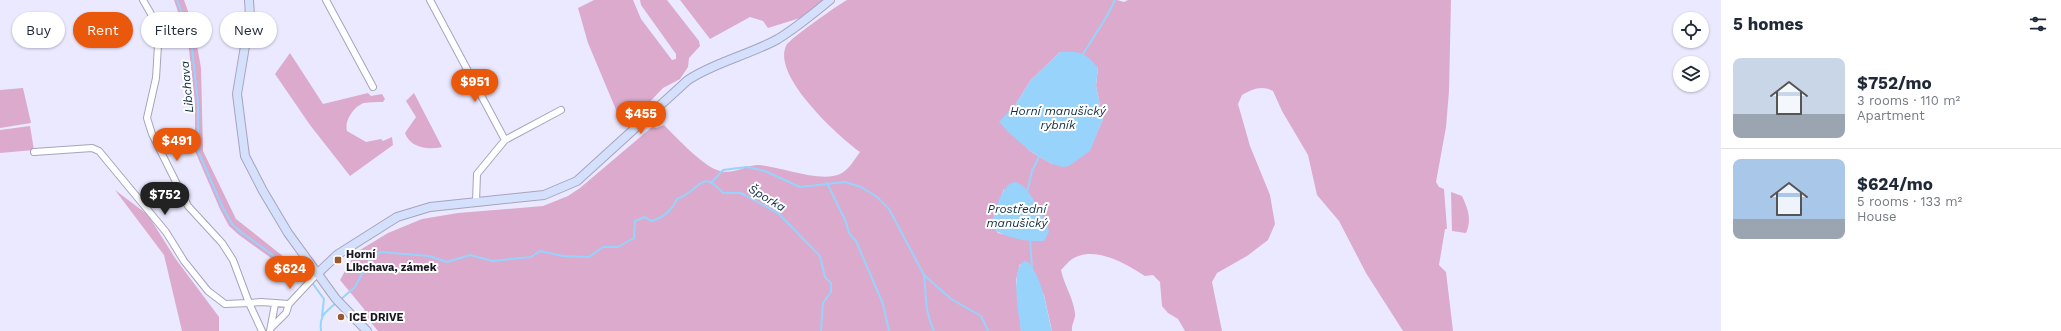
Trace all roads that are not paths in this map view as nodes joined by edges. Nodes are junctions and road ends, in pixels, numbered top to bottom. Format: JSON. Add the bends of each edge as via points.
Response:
{"nodes":[{"id":1,"x":143,"y":0,"type":"edge"},
{"id":2,"x":249,"y":0,"type":"edge"},
{"id":3,"x":326,"y":0,"type":"edge"},
{"id":4,"x":430,"y":0,"type":"edge"},
{"id":5,"x":830,"y":0,"type":"edge"},
{"id":6,"x":373,"y":87,"type":"dead end"},
{"id":7,"x":561,"y":110,"type":"dead end"},
{"id":8,"x":505,"y":140,"type":"junction"},
{"id":9,"x":34,"y":152,"type":"dead end"},
{"id":10,"x":476,"y":202,"type":"junction"},
{"id":11,"x":315,"y":276,"type":"junction"},
{"id":12,"x":249,"y":303,"type":"junction"},
{"id":13,"x":275,"y":304,"type":"junction"},
{"id":14,"x":289,"y":304,"type":"junction"},
{"id":15,"x":271,"y":329,"type":"edge"},
{"id":16,"x":262,"y":331,"type":"edge"},
{"id":17,"x":367,"y":331,"type":"edge"}],
"edges":[{"from":1,"to":12,"type":"street","via":[[155,21],[158,45],[156,78],[147,118],[152,134],[188,206],[222,243],[233,260]]},
{"from":2,"to":11,"type":"street","via":[[250,16],[237,94],[245,156],[263,191]]},
{"from":3,"to":6,"type":"street"},
{"from":4,"to":8,"type":"street"},
{"from":5,"to":10,"type":"street","via":[[777,40],[702,70],[688,80],[577,181],[544,195]]},
{"from":7,"to":8,"type":"street"},
{"from":8,"to":10,"type":"street","via":[[478,174]]},
{"from":9,"to":12,"type":"street","via":[[92,148],[99,151],[166,232],[184,261],[208,291],[225,304]]},
{"from":10,"to":11,"type":"street","via":[[430,207],[397,217],[337,255]]},
{"from":11,"to":14,"type":"street"},
{"from":11,"to":17,"type":"street"},
{"from":12,"to":13,"type":"street"},
{"from":12,"to":16,"type":"street"},
{"from":13,"to":14,"type":"street"},
{"from":13,"to":15,"type":"street"},
{"from":14,"to":15,"type":"street","via":[[286,313]]}]}
